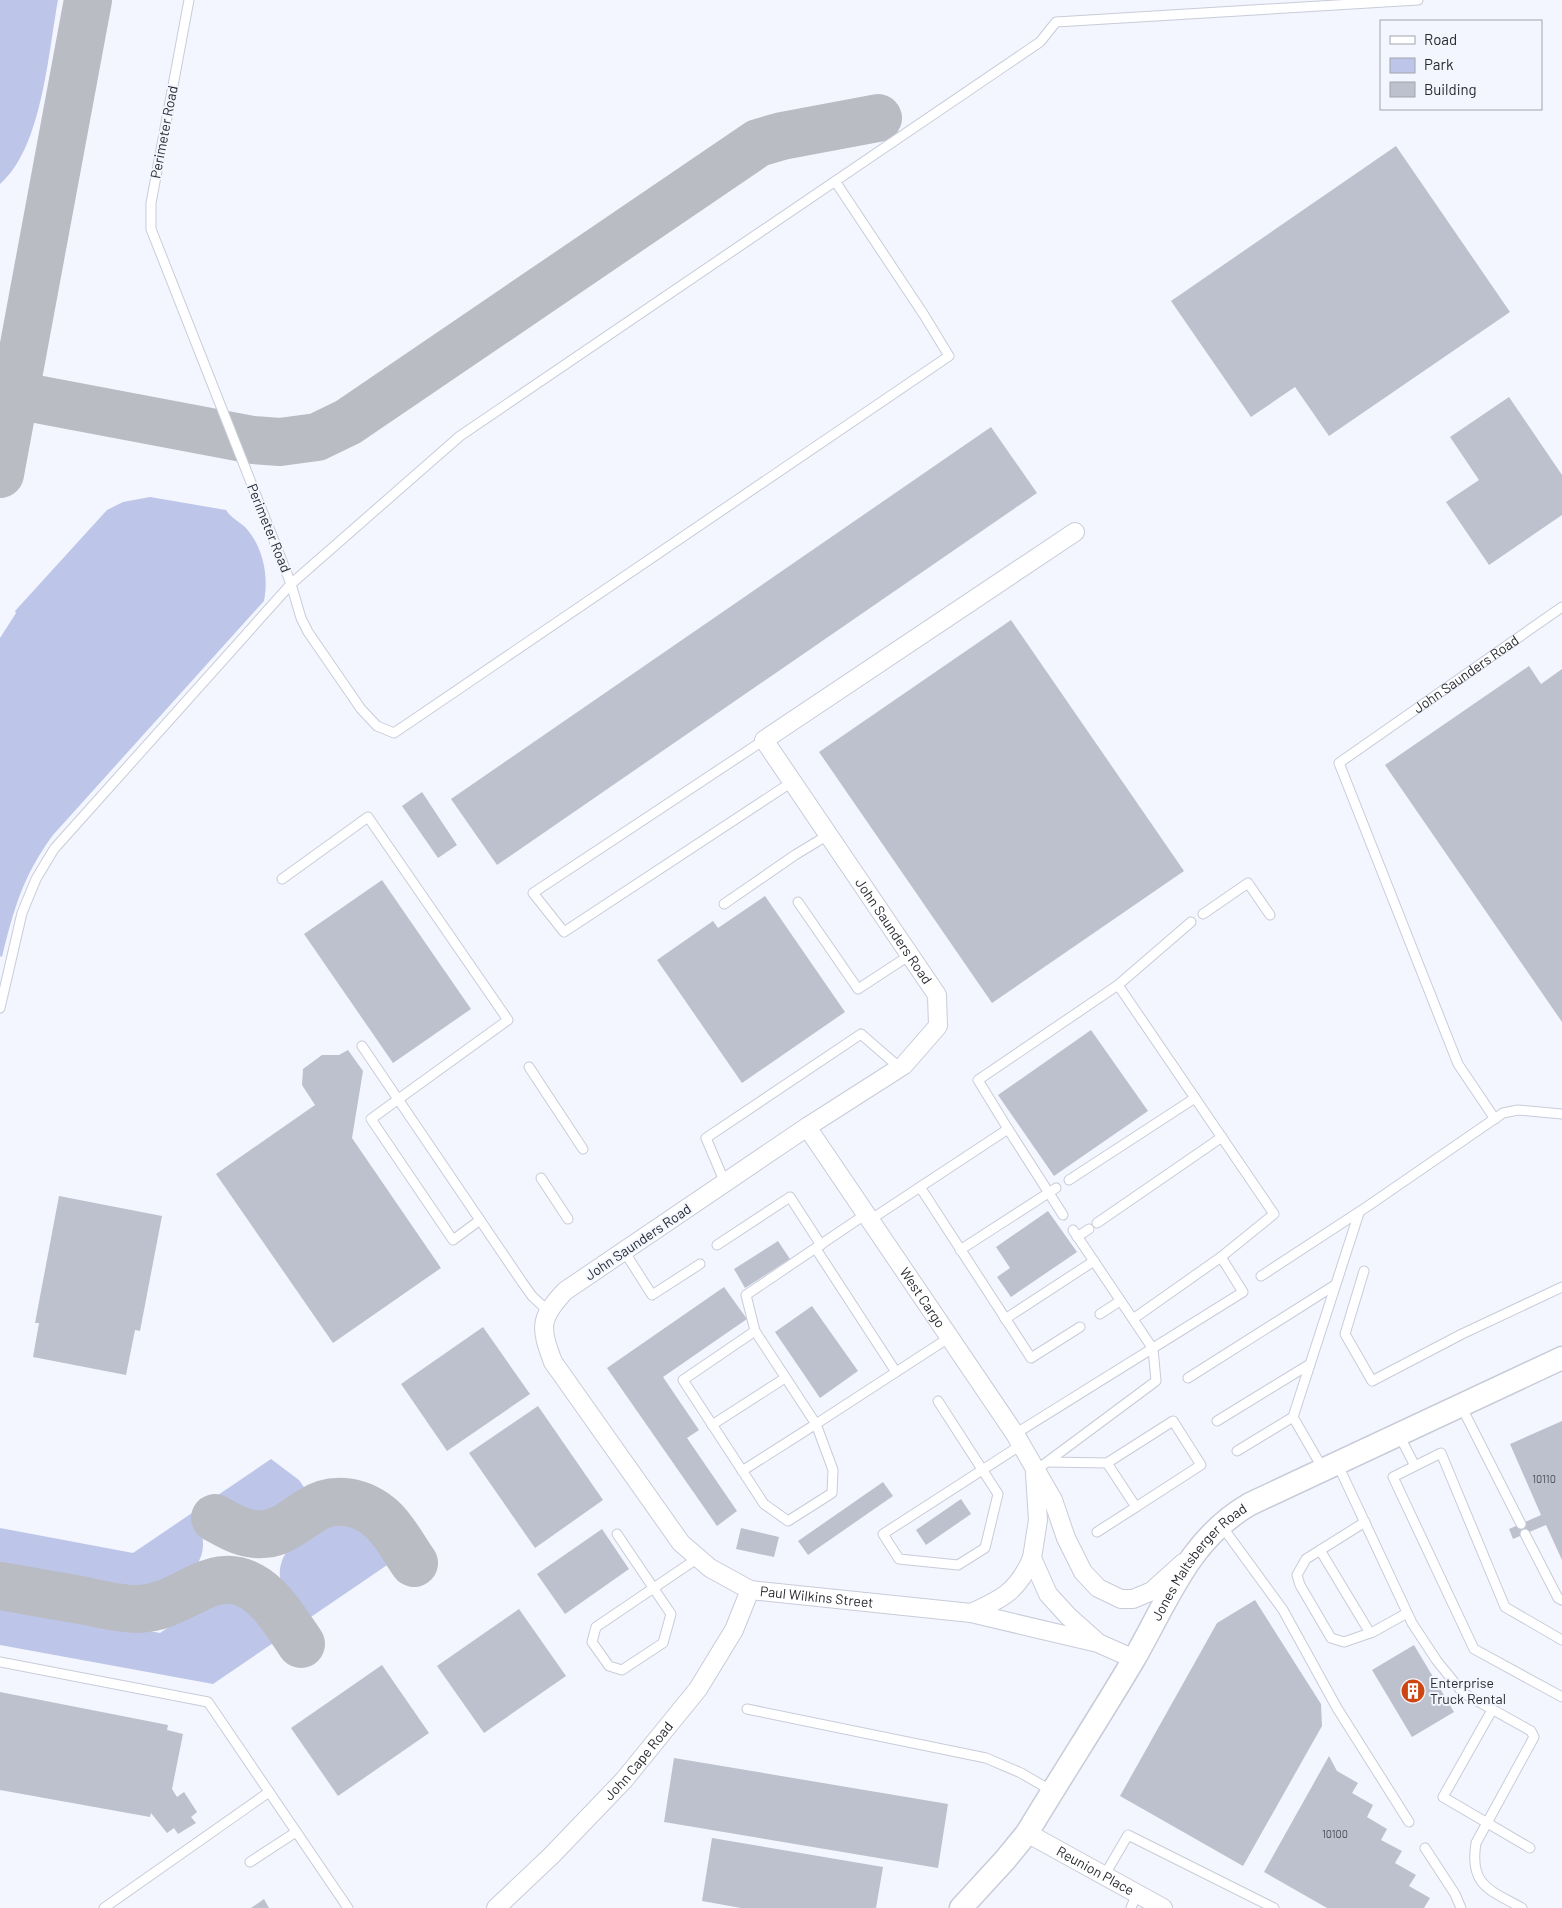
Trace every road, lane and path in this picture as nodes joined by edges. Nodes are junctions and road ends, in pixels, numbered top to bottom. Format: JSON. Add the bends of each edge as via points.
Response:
{"nodes":[{"id":1,"x":189,"y":0,"type":"edge"},
{"id":2,"x":1418,"y":0,"type":"edge"},
{"id":3,"x":835,"y":181,"type":"junction"},
{"id":4,"x":1075,"y":532,"type":"dead end"},
{"id":5,"x":290,"y":584,"type":"junction"},
{"id":6,"x":1562,"y":607,"type":"edge"},
{"id":7,"x":764,"y":740,"type":"junction"},
{"id":8,"x":792,"y":782,"type":"junction"},
{"id":9,"x":828,"y":835,"type":"junction"},
{"id":10,"x":282,"y":879,"type":"dead end"},
{"id":11,"x":798,"y":902,"type":"dead end"},
{"id":12,"x":724,"y":904,"type":"dead end"},
{"id":13,"x":1203,"y":914,"type":"dead end"},
{"id":14,"x":1270,"y":915,"type":"dead end"},
{"id":15,"x":1191,"y":922,"type":"dead end"},
{"id":16,"x":910,"y":955,"type":"junction"},
{"id":17,"x":1118,"y":985,"type":"junction"},
{"id":18,"x":0,"y":1008,"type":"edge"},
{"id":19,"x":362,"y":1046,"type":"dead end"},
{"id":20,"x":529,"y":1067,"type":"dead end"},
{"id":21,"x":900,"y":1068,"type":"junction"},
{"id":22,"x":397,"y":1098,"type":"junction"},
{"id":23,"x":1196,"y":1098,"type":"junction"},
{"id":24,"x":1562,"y":1114,"type":"edge"},
{"id":25,"x":1495,"y":1119,"type":"junction"},
{"id":26,"x":807,"y":1127,"type":"junction"},
{"id":27,"x":1008,"y":1129,"type":"junction"},
{"id":28,"x":1222,"y":1137,"type":"junction"},
{"id":29,"x":583,"y":1149,"type":"dead end"},
{"id":30,"x":541,"y":1178,"type":"dead end"},
{"id":31,"x":1069,"y":1180,"type":"dead end"},
{"id":32,"x":725,"y":1183,"type":"junction"},
{"id":33,"x":920,"y":1187,"type":"junction"},
{"id":34,"x":1052,"y":1190,"type":"junction"},
{"id":35,"x":1359,"y":1213,"type":"junction"},
{"id":36,"x":1063,"y":1215,"type":"dead end"},
{"id":37,"x":868,"y":1217,"type":"junction"},
{"id":38,"x":568,"y":1219,"type":"dead end"},
{"id":39,"x":480,"y":1220,"type":"junction"},
{"id":40,"x":1097,"y":1223,"type":"dead end"},
{"id":41,"x":1089,"y":1228,"type":"dead end"},
{"id":42,"x":718,"y":1245,"type":"dead end"},
{"id":43,"x":819,"y":1247,"type":"junction"},
{"id":44,"x":960,"y":1250,"type":"junction"},
{"id":45,"x":624,"y":1251,"type":"junction"},
{"id":46,"x":1222,"y":1257,"type":"junction"},
{"id":47,"x":1094,"y":1262,"type":"junction"},
{"id":48,"x":700,"y":1264,"type":"dead end"},
{"id":49,"x":1364,"y":1271,"type":"dead end"},
{"id":50,"x":1261,"y":1276,"type":"dead end"},
{"id":51,"x":1336,"y":1285,"type":"junction"},
{"id":52,"x":1562,"y":1287,"type":"edge"},
{"id":53,"x":1120,"y":1301,"type":"junction"},
{"id":54,"x":1100,"y":1314,"type":"dead end"},
{"id":55,"x":545,"y":1316,"type":"junction"},
{"id":56,"x":1005,"y":1319,"type":"junction"},
{"id":57,"x":1133,"y":1319,"type":"junction"},
{"id":58,"x":1080,"y":1327,"type":"dead end"},
{"id":59,"x":756,"y":1331,"type":"junction"},
{"id":60,"x":950,"y":1337,"type":"junction"},
{"id":61,"x":1154,"y":1349,"type":"junction"},
{"id":62,"x":1562,"y":1358,"type":"edge"},
{"id":63,"x":1310,"y":1364,"type":"junction"},
{"id":64,"x":896,"y":1372,"type":"junction"},
{"id":65,"x":785,"y":1378,"type":"junction"},
{"id":66,"x":1188,"y":1378,"type":"dead end"},
{"id":67,"x":938,"y":1401,"type":"dead end"},
{"id":68,"x":1461,"y":1405,"type":"junction"},
{"id":69,"x":1293,"y":1417,"type":"junction"},
{"id":70,"x":1217,"y":1421,"type":"dead end"},
{"id":71,"x":816,"y":1424,"type":"junction"},
{"id":72,"x":712,"y":1425,"type":"junction"},
{"id":73,"x":1398,"y":1434,"type":"junction"},
{"id":74,"x":1018,"y":1439,"type":"junction"},
{"id":75,"x":1237,"y":1451,"type":"dead end"},
{"id":76,"x":1108,"y":1463,"type":"junction"},
{"id":77,"x":1330,"y":1466,"type":"junction"},
{"id":78,"x":1415,"y":1466,"type":"junction"},
{"id":79,"x":1041,"y":1467,"type":"junction"},
{"id":80,"x":983,"y":1470,"type":"junction"},
{"id":81,"x":742,"y":1471,"type":"junction"},
{"id":82,"x":1136,"y":1507,"type":"junction"},
{"id":83,"x":1365,"y":1522,"type":"junction"},
{"id":84,"x":1521,"y":1524,"type":"dead end"},
{"id":85,"x":1221,"y":1525,"type":"junction"},
{"id":86,"x":1097,"y":1532,"type":"dead end"},
{"id":87,"x":617,"y":1534,"type":"dead end"},
{"id":88,"x":1525,"y":1534,"type":"dead end"},
{"id":89,"x":1320,"y":1550,"type":"junction"},
{"id":90,"x":1192,"y":1554,"type":"junction"},
{"id":91,"x":698,"y":1558,"type":"junction"},
{"id":92,"x":1032,"y":1558,"type":"junction"},
{"id":93,"x":654,"y":1588,"type":"junction"},
{"id":94,"x":750,"y":1590,"type":"junction"},
{"id":95,"x":1562,"y":1600,"type":"edge"},
{"id":96,"x":971,"y":1613,"type":"junction"},
{"id":97,"x":1408,"y":1613,"type":"junction"},
{"id":98,"x":1370,"y":1633,"type":"junction"},
{"id":99,"x":1562,"y":1640,"type":"edge"},
{"id":100,"x":1098,"y":1643,"type":"junction"},
{"id":101,"x":1134,"y":1659,"type":"junction"},
{"id":102,"x":0,"y":1662,"type":"edge"},
{"id":103,"x":1562,"y":1697,"type":"edge"},
{"id":104,"x":747,"y":1709,"type":"dead end"},
{"id":105,"x":1492,"y":1710,"type":"junction"},
{"id":106,"x":1052,"y":1791,"type":"junction"},
{"id":107,"x":270,"y":1792,"type":"junction"},
{"id":108,"x":1409,"y":1822,"type":"dead end"},
{"id":109,"x":1488,"y":1823,"type":"junction"},
{"id":110,"x":296,"y":1832,"type":"junction"},
{"id":111,"x":1027,"y":1833,"type":"junction"},
{"id":112,"x":1425,"y":1848,"type":"dead end"},
{"id":113,"x":1530,"y":1848,"type":"dead end"},
{"id":114,"x":250,"y":1862,"type":"dead end"},
{"id":115,"x":1104,"y":1876,"type":"junction"},
{"id":116,"x":1134,"y":1901,"type":"edge"},
{"id":117,"x":104,"y":1908,"type":"edge"},
{"id":118,"x":348,"y":1908,"type":"edge"},
{"id":119,"x":496,"y":1908,"type":"edge"},
{"id":120,"x":961,"y":1908,"type":"edge"},
{"id":121,"x":1163,"y":1908,"type":"edge"},
{"id":122,"x":1274,"y":1908,"type":"edge"},
{"id":123,"x":1461,"y":1908,"type":"edge"},
{"id":124,"x":1522,"y":1908,"type":"edge"}],
"edges":[{"from":1,"to":5,"type":"lane","name":"Perimeter Road","via":[[151,204],[151,229]]},
{"from":2,"to":3,"type":"lane","via":[[1056,22],[1040,42]]},
{"from":3,"to":5,"type":"lane","via":[[460,436]]},
{"from":3,"to":5,"type":"lane","via":[[949,356],[394,734],[377,726],[361,709],[308,632]]},
{"from":4,"to":7,"type":"street"},
{"from":5,"to":18,"type":"lane","name":"Perimeter Road","via":[[54,849],[36,879],[22,913]]},
{"from":6,"to":25,"type":"lane","name":"John Saunders Road","via":[[1339,763],[1458,1064]]},
{"from":7,"to":8,"type":"street","name":"John Saunders Road"},
{"from":7,"to":8,"type":"lane","via":[[534,893],[564,932]]},
{"from":8,"to":9,"type":"street","name":"John Saunders Road"},
{"from":9,"to":12,"type":"lane"},
{"from":9,"to":16,"type":"street","name":"John Saunders Road"},
{"from":10,"to":22,"type":"lane","via":[[368,817],[508,1020]]},
{"from":11,"to":16,"type":"lane","via":[[858,989]]},
{"from":13,"to":14,"type":"lane","via":[[1248,883]]},
{"from":15,"to":17,"type":"lane"},
{"from":16,"to":21,"type":"street","name":"John Saunders Road","via":[[938,994],[938,1026]]},
{"from":17,"to":23,"type":"lane"},
{"from":17,"to":27,"type":"lane","via":[[978,1080]]},
{"from":19,"to":22,"type":"lane"},
{"from":20,"to":29,"type":"lane"},
{"from":21,"to":26,"type":"street","name":"John Saunders Road"},
{"from":21,"to":32,"type":"lane","via":[[861,1034],[706,1138]]},
{"from":22,"to":39,"type":"lane"},
{"from":22,"to":39,"type":"lane","via":[[371,1119],[442,1224],[453,1240]]},
{"from":23,"to":28,"type":"lane"},
{"from":23,"to":31,"type":"lane"},
{"from":24,"to":25,"type":"lane","via":[[1518,1110],[1503,1113]]},
{"from":25,"to":35,"type":"lane"},
{"from":26,"to":32,"type":"street","name":"John Saunders Road"},
{"from":26,"to":37,"type":"street","name":"West Cargo"},
{"from":27,"to":33,"type":"lane"},
{"from":27,"to":34,"type":"lane"},
{"from":28,"to":40,"type":"lane"},
{"from":28,"to":46,"type":"lane","via":[[1274,1214]]},
{"from":30,"to":38,"type":"lane"},
{"from":32,"to":45,"type":"street","name":"John Saunders Road"},
{"from":33,"to":37,"type":"lane"},
{"from":33,"to":44,"type":"lane"},
{"from":34,"to":36,"type":"lane"},
{"from":34,"to":44,"type":"lane"},
{"from":35,"to":50,"type":"lane"},
{"from":35,"to":51,"type":"lane"},
{"from":37,"to":43,"type":"lane"},
{"from":37,"to":60,"type":"street","name":"West Cargo"},
{"from":39,"to":55,"type":"lane"},
{"from":41,"to":47,"type":"lane","via":[[1075,1234]]},
{"from":42,"to":43,"type":"lane","via":[[790,1197]]},
{"from":43,"to":59,"type":"lane","via":[[746,1295]]},
{"from":43,"to":64,"type":"lane"},
{"from":44,"to":56,"type":"lane"},
{"from":45,"to":48,"type":"lane","via":[[652,1295]]},
{"from":45,"to":55,"type":"street","name":"John Saunders Road","via":[[565,1291]]},
{"from":46,"to":57,"type":"lane"},
{"from":46,"to":61,"type":"lane","via":[[1244,1292]]},
{"from":47,"to":53,"type":"lane"},
{"from":47,"to":56,"type":"lane"},
{"from":49,"to":52,"type":"lane","via":[[1345,1334],[1372,1380]]},
{"from":51,"to":63,"type":"lane"},
{"from":51,"to":66,"type":"lane"},
{"from":53,"to":54,"type":"lane"},
{"from":53,"to":57,"type":"lane"},
{"from":55,"to":91,"type":"street","name":"Paul Wilkins Street","via":[[543,1335],[553,1362],[681,1543]]},
{"from":56,"to":58,"type":"lane","via":[[1031,1358]]},
{"from":57,"to":61,"type":"lane"},
{"from":59,"to":65,"type":"lane"},
{"from":59,"to":72,"type":"lane","via":[[683,1380]]},
{"from":60,"to":64,"type":"lane"},
{"from":60,"to":74,"type":"street","name":"West Cargo"},
{"from":61,"to":74,"type":"lane"},
{"from":61,"to":79,"type":"lane","via":[[1156,1381]]},
{"from":62,"to":68,"type":"street","name":"Jones Maltsberger Road"},
{"from":63,"to":69,"type":"lane"},
{"from":63,"to":70,"type":"lane"},
{"from":64,"to":71,"type":"lane"},
{"from":65,"to":71,"type":"lane"},
{"from":65,"to":72,"type":"lane"},
{"from":67,"to":80,"type":"lane"},
{"from":68,"to":73,"type":"street","name":"Jones Maltsberger Road"},
{"from":68,"to":84,"type":"lane"},
{"from":69,"to":75,"type":"lane"},
{"from":69,"to":77,"type":"lane"},
{"from":71,"to":81,"type":"lane"},
{"from":71,"to":81,"type":"lane","via":[[833,1470],[832,1493],[788,1521],[764,1504]]},
{"from":72,"to":81,"type":"lane"},
{"from":73,"to":77,"type":"street","name":"Jones Maltsberger Road"},
{"from":73,"to":78,"type":"lane"},
{"from":74,"to":79,"type":"street","name":"West Cargo"},
{"from":74,"to":80,"type":"lane"},
{"from":76,"to":79,"type":"lane"},
{"from":76,"to":82,"type":"lane"},
{"from":76,"to":82,"type":"lane","via":[[1173,1420],[1201,1465]]},
{"from":77,"to":83,"type":"lane"},
{"from":77,"to":85,"type":"street","name":"Jones Maltsberger Road","via":[[1250,1504]]},
{"from":78,"to":99,"type":"lane","via":[[1441,1453],[1505,1607]]},
{"from":78,"to":103,"type":"lane","via":[[1393,1477],[1474,1649]]},
{"from":79,"to":90,"type":"street","name":"West Cargo","via":[[1074,1556],[1098,1588],[1121,1599],[1133,1599],[1152,1591]]},
{"from":79,"to":92,"type":"street","name":"West Cargo"},
{"from":80,"to":80,"type":"lane","via":[[883,1534],[899,1559],[958,1565],[985,1548],[998,1494]]},
{"from":82,"to":86,"type":"lane"},
{"from":83,"to":89,"type":"lane"},
{"from":83,"to":97,"type":"lane"},
{"from":85,"to":90,"type":"street","name":"Jones Maltsberger Road"},
{"from":85,"to":108,"type":"lane","via":[[1283,1610],[1337,1708]]},
{"from":87,"to":93,"type":"lane"},
{"from":88,"to":95,"type":"lane","via":[[1558,1598]]},
{"from":89,"to":98,"type":"lane"},
{"from":89,"to":98,"type":"lane","via":[[1306,1559],[1297,1575],[1331,1638],[1344,1642]]},
{"from":90,"to":101,"type":"street","name":"Jones Maltsberger Road"},
{"from":91,"to":93,"type":"lane"},
{"from":91,"to":94,"type":"street","name":"Paul Wilkins Street"},
{"from":92,"to":96,"type":"street","name":"West Cargo","via":[[1024,1577],[1012,1591]]},
{"from":92,"to":100,"type":"street","via":[[1048,1594]]},
{"from":93,"to":93,"type":"lane","via":[[596,1627],[592,1642],[609,1666],[622,1670],[663,1643],[671,1614]]},
{"from":94,"to":96,"type":"street","name":"Paul Wilkins Street"},
{"from":94,"to":119,"type":"street","name":"John Cape Road","via":[[734,1630],[698,1689],[624,1780]]},
{"from":96,"to":100,"type":"street","name":"Paul Wilkins Street"},
{"from":97,"to":98,"type":"lane"},
{"from":97,"to":105,"type":"lane","via":[[1437,1661],[1463,1693]]},
{"from":100,"to":101,"type":"street","name":"Paul Wilkins Street"},
{"from":101,"to":106,"type":"street","name":"Jones Maltsberger Road"},
{"from":102,"to":107,"type":"lane","via":[[208,1702]]},
{"from":104,"to":106,"type":"lane","via":[[986,1758]]},
{"from":105,"to":109,"type":"lane","via":[[1531,1731],[1534,1737]]},
{"from":105,"to":109,"type":"lane","via":[[1443,1797]]},
{"from":106,"to":111,"type":"street","name":"Jones Maltsberger Road"},
{"from":107,"to":110,"type":"lane"},
{"from":107,"to":117,"type":"lane"},
{"from":109,"to":113,"type":"lane"},
{"from":109,"to":124,"type":"lane","via":[[1476,1843],[1476,1876],[1487,1888]]},
{"from":110,"to":114,"type":"lane"},
{"from":110,"to":118,"type":"lane"},
{"from":111,"to":115,"type":"street","name":"Reunion Place"},
{"from":111,"to":120,"type":"street","name":"Jones Maltsberger Road"},
{"from":112,"to":123,"type":"lane"},
{"from":115,"to":116,"type":"street","name":"Reunion Place"},
{"from":115,"to":122,"type":"lane","via":[[1128,1835]]},
{"from":116,"to":121,"type":"street","name":"Reunion Place"}]}
